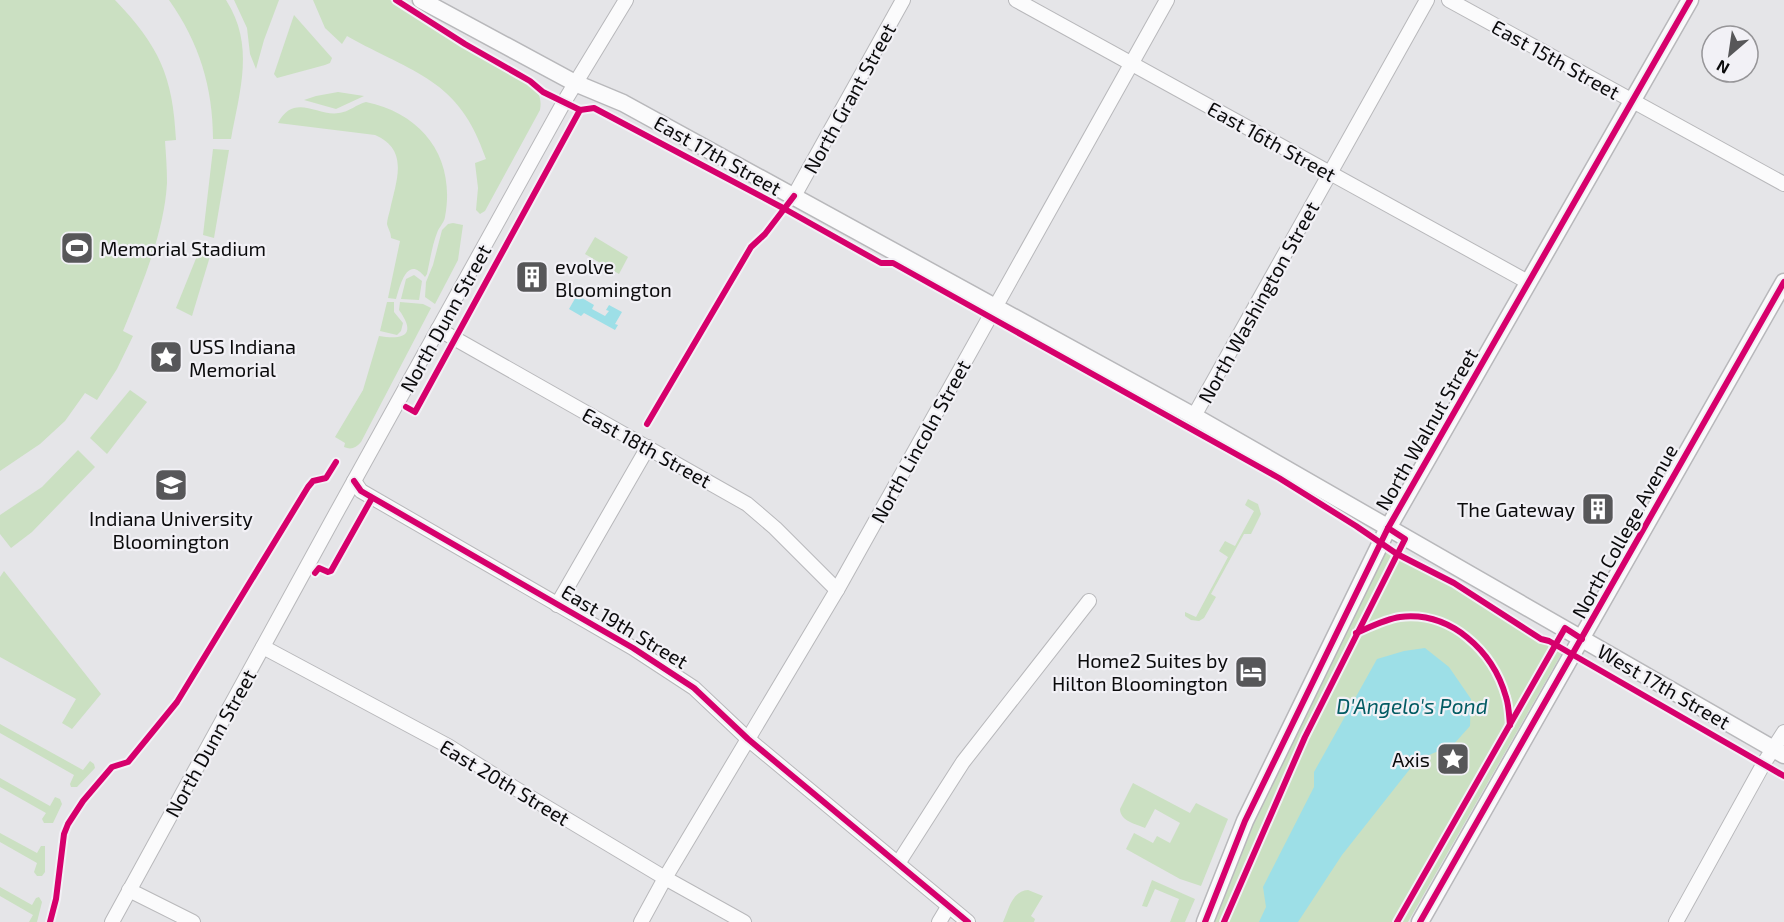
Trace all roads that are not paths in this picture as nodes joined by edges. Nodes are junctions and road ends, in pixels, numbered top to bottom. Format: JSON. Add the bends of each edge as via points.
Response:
{"nodes":[{"id":1,"x":421,"y":0,"type":"edge"},
{"id":2,"x":626,"y":0,"type":"edge"},
{"id":3,"x":903,"y":0,"type":"edge"},
{"id":4,"x":1016,"y":0,"type":"edge"},
{"id":5,"x":1167,"y":0,"type":"edge"},
{"id":6,"x":1427,"y":0,"type":"edge"},
{"id":7,"x":1449,"y":0,"type":"edge"},
{"id":8,"x":1690,"y":0,"type":"edge"},
{"id":9,"x":1132,"y":64,"type":"junction"},
{"id":10,"x":575,"y":83,"type":"junction"},
{"id":11,"x":1632,"y":100,"type":"junction"},
{"id":12,"x":1330,"y":174,"type":"junction"},
{"id":13,"x":1784,"y":184,"type":"edge"},
{"id":14,"x":794,"y":196,"type":"junction"},
{"id":15,"x":1528,"y":282,"type":"junction"},
{"id":16,"x":1784,"y":282,"type":"edge"},
{"id":17,"x":995,"y":308,"type":"junction"},
{"id":18,"x":438,"y":329,"type":"junction"},
{"id":19,"x":1194,"y":416,"type":"junction"},
{"id":20,"x":648,"y":447,"type":"junction"},
{"id":21,"x":354,"y":481,"type":"junction"},
{"id":22,"x":1388,"y":528,"type":"junction"},
{"id":23,"x":837,"y":590,"type":"junction"},
{"id":24,"x":1089,"y":601,"type":"dead end"},
{"id":25,"x":557,"y":605,"type":"junction"},
{"id":26,"x":1582,"y":639,"type":"junction"},
{"id":27,"x":263,"y":647,"type":"junction"},
{"id":28,"x":1784,"y":732,"type":"edge"},
{"id":29,"x":748,"y":739,"type":"junction"},
{"id":30,"x":1779,"y":753,"type":"edge"},
{"id":31,"x":899,"y":862,"type":"junction"},
{"id":32,"x":664,"y":878,"type":"junction"},
{"id":33,"x":129,"y":890,"type":"junction"},
{"id":34,"x":948,"y":907,"type":"junction"},
{"id":35,"x":112,"y":922,"type":"edge"},
{"id":36,"x":193,"y":922,"type":"edge"},
{"id":37,"x":641,"y":922,"type":"edge"},
{"id":38,"x":744,"y":922,"type":"edge"},
{"id":39,"x":939,"y":922,"type":"edge"},
{"id":40,"x":968,"y":922,"type":"edge"},
{"id":41,"x":1205,"y":922,"type":"edge"},
{"id":42,"x":1420,"y":922,"type":"edge"},
{"id":43,"x":1676,"y":922,"type":"edge"}],
"edges":[{"from":1,"to":10,"type":"main road","name":"East 17th Street"},
{"from":2,"to":10,"type":"street","name":"North Dunn Street"},
{"from":3,"to":14,"type":"street","name":"North Grant Street"},
{"from":4,"to":9,"type":"street","name":"East 16th Street"},
{"from":5,"to":9,"type":"street","name":"North Lincoln Street"},
{"from":6,"to":12,"type":"street","name":"North Washington Street"},
{"from":7,"to":11,"type":"street","name":"East 15th Street"},
{"from":8,"to":11,"type":"main road","name":"North Walnut Street"},
{"from":9,"to":12,"type":"street","name":"East 16th Street"},
{"from":9,"to":17,"type":"street","name":"North Lincoln Street"},
{"from":10,"to":14,"type":"main road","name":"East 17th Street","via":[[623,103]]},
{"from":10,"to":18,"type":"street","name":"North Dunn Street"},
{"from":11,"to":13,"type":"street","name":"East 15th Street"},
{"from":11,"to":15,"type":"main road","name":"North Walnut Street"},
{"from":12,"to":15,"type":"street","name":"East 16th Street"},
{"from":12,"to":19,"type":"street","name":"North Washington Street"},
{"from":14,"to":17,"type":"main road","name":"East 17th Street"},
{"from":15,"to":22,"type":"main road","name":"North Walnut Street"},
{"from":16,"to":26,"type":"main road","name":"North College Avenue"},
{"from":17,"to":19,"type":"main road","name":"East 17th Street"},
{"from":17,"to":23,"type":"street","name":"North Lincoln Street"},
{"from":18,"to":20,"type":"street","name":"East 18th Street"},
{"from":18,"to":21,"type":"street","name":"North Dunn Street"},
{"from":19,"to":22,"type":"main road","name":"East 17th Street"},
{"from":20,"to":23,"type":"street","name":"East 18th Street","via":[[747,504]]},
{"from":20,"to":25,"type":"street"},
{"from":21,"to":25,"type":"street","name":"East 19th Street","via":[[361,491]]},
{"from":21,"to":27,"type":"street","name":"North Dunn Street"},
{"from":22,"to":26,"type":"main road","name":"West 17th Street"},
{"from":22,"to":41,"type":"main road","name":"North Walnut Street","via":[[1245,821]]},
{"from":23,"to":29,"type":"street","name":"North Lincoln Street"},
{"from":24,"to":31,"type":"street","via":[[963,762]]},
{"from":25,"to":29,"type":"street","name":"East 19th Street","via":[[694,688]]},
{"from":26,"to":30,"type":"main road","name":"West 17th Street"},
{"from":26,"to":42,"type":"main road","name":"North College Avenue"},
{"from":27,"to":32,"type":"street","name":"East 20th Street","via":[[448,746]]},
{"from":27,"to":33,"type":"street","name":"North Dunn Street"},
{"from":28,"to":30,"type":"street"},
{"from":29,"to":31,"type":"street","name":"East 19th Street"},
{"from":29,"to":32,"type":"street","name":"North Lincoln Street"},
{"from":30,"to":43,"type":"street","via":[[1764,763]]},
{"from":31,"to":34,"type":"street","name":"East 19th Street"},
{"from":32,"to":37,"type":"street","name":"North Lincoln Street"},
{"from":32,"to":38,"type":"street","name":"East 20th Street"},
{"from":33,"to":35,"type":"street","name":"North Dunn Street"},
{"from":33,"to":36,"type":"street"},
{"from":34,"to":39,"type":"street"},
{"from":34,"to":40,"type":"street","name":"East 19th Street"}]}
